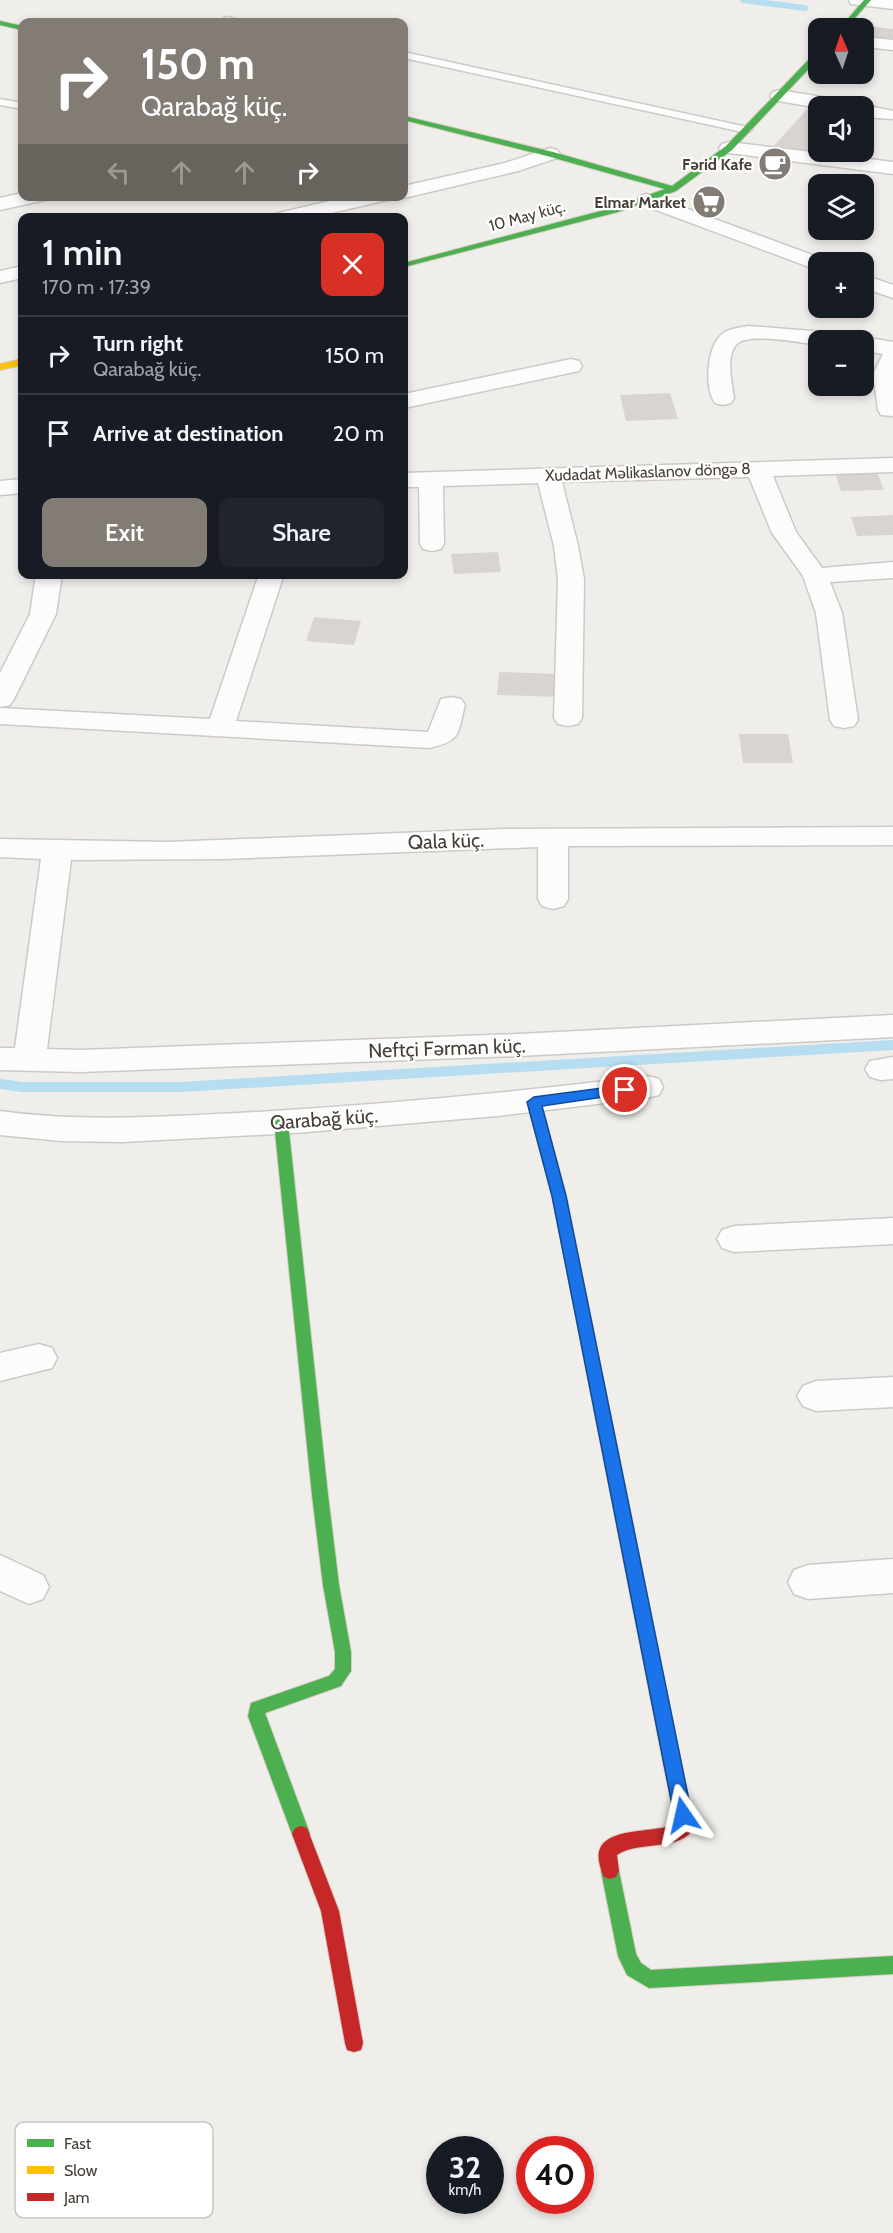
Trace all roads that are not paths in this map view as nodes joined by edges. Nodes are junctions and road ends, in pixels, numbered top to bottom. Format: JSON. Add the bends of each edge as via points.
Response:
{"nodes":[{"id":1,"x":864,"y":0,"type":"edge"},
{"id":2,"x":893,"y":4,"type":"edge"},
{"id":3,"x":850,"y":18,"type":"edge"},
{"id":4,"x":0,"y":23,"type":"edge"},
{"id":5,"x":18,"y":27,"type":"edge"},
{"id":6,"x":874,"y":43,"type":"edge"},
{"id":7,"x":893,"y":45,"type":"edge"},
{"id":8,"x":408,"y":56,"type":"edge"},
{"id":9,"x":808,"y":66,"type":"edge"},
{"id":10,"x":779,"y":96,"type":"junction"},
{"id":11,"x":808,"y":101,"type":"edge"},
{"id":12,"x":0,"y":102,"type":"edge"},
{"id":13,"x":18,"y":105,"type":"edge"},
{"id":14,"x":874,"y":113,"type":"edge"},
{"id":15,"x":888,"y":115,"type":"dead end"},
{"id":16,"x":408,"y":119,"type":"edge"},
{"id":17,"x":747,"y":130,"type":"junction"},
{"id":18,"x":729,"y":148,"type":"junction"},
{"id":19,"x":550,"y":154,"type":"junction"},
{"id":20,"x":893,"y":168,"type":"edge"},
{"id":21,"x":673,"y":189,"type":"junction"},
{"id":22,"x":408,"y":191,"type":"edge"},
{"id":23,"x":18,"y":200,"type":"edge"},
{"id":24,"x":647,"y":200,"type":"junction"},
{"id":25,"x":358,"y":201,"type":"edge"},
{"id":26,"x":0,"y":204,"type":"edge"},
{"id":27,"x":304,"y":213,"type":"edge"},
{"id":28,"x":808,"y":260,"type":"edge"},
{"id":29,"x":408,"y":265,"type":"edge"},
{"id":30,"x":18,"y":273,"type":"edge"},
{"id":31,"x":0,"y":276,"type":"edge"},
{"id":32,"x":874,"y":285,"type":"edge"},
{"id":33,"x":893,"y":292,"type":"edge"},
{"id":34,"x":808,"y":337,"type":"edge"},
{"id":35,"x":874,"y":346,"type":"edge"},
{"id":36,"x":893,"y":349,"type":"edge"},
{"id":37,"x":893,"y":356,"type":"edge"},
{"id":38,"x":18,"y":363,"type":"edge"},
{"id":39,"x":571,"y":366,"type":"dead end"},
{"id":40,"x":0,"y":367,"type":"edge"},
{"id":41,"x":414,"y":398,"type":"edge"},
{"id":42,"x":723,"y":398,"type":"dead end"},
{"id":43,"x":889,"y":410,"type":"dead end"},
{"id":44,"x":893,"y":465,"type":"edge"},
{"id":45,"x":758,"y":468,"type":"junction"},
{"id":46,"x":548,"y":475,"type":"junction"},
{"id":47,"x":431,"y":479,"type":"junction"},
{"id":48,"x":408,"y":480,"type":"edge"},
{"id":49,"x":18,"y":486,"type":"edge"},
{"id":50,"x":0,"y":488,"type":"edge"},
{"id":51,"x":432,"y":544,"type":"dead end"},
{"id":52,"x":893,"y":570,"type":"edge"},
{"id":53,"x":815,"y":576,"type":"junction"},
{"id":54,"x":48,"y":579,"type":"edge"},
{"id":55,"x":270,"y":579,"type":"edge"},
{"id":56,"x":0,"y":699,"type":"edge"},
{"id":57,"x":452,"y":705,"type":"dead end"},
{"id":58,"x":0,"y":716,"type":"edge"},
{"id":59,"x":568,"y":718,"type":"dead end"},
{"id":60,"x":844,"y":720,"type":"dead end"},
{"id":61,"x":220,"y":729,"type":"junction"},
{"id":62,"x":893,"y":836,"type":"edge"},
{"id":63,"x":553,"y":839,"type":"junction"},
{"id":64,"x":0,"y":848,"type":"edge"},
{"id":65,"x":57,"y":852,"type":"junction"},
{"id":66,"x":553,"y":899,"type":"dead end"},
{"id":67,"x":893,"y":1026,"type":"edge"},
{"id":68,"x":14,"y":1060,"type":"edge"},
{"id":69,"x":647,"y":1087,"type":"dead end"},
{"id":70,"x":534,"y":1102,"type":"junction"},
{"id":71,"x":281,"y":1122,"type":"junction"},
{"id":72,"x":0,"y":1123,"type":"edge"},
{"id":73,"x":893,"y":1231,"type":"edge"},
{"id":74,"x":734,"y":1239,"type":"dead end"},
{"id":75,"x":39,"y":1358,"type":"dead end"},
{"id":76,"x":0,"y":1367,"type":"edge"},
{"id":77,"x":893,"y":1392,"type":"edge"},
{"id":78,"x":816,"y":1396,"type":"dead end"},
{"id":79,"x":893,"y":1576,"type":"edge"},
{"id":80,"x":808,"y":1582,"type":"dead end"},
{"id":81,"x":893,"y":1965,"type":"edge"},
{"id":82,"x":354,"y":2043,"type":"dead end"}],
"edges":[{"from":1,"to":2,"type":"street"},
{"from":1,"to":3,"type":"street"},
{"from":4,"to":5,"type":"street"},
{"from":6,"to":7,"type":"street"},
{"from":8,"to":17,"type":"lane"},
{"from":9,"to":10,"type":"street","name":"10 May küç."},
{"from":10,"to":11,"type":"street"},
{"from":10,"to":17,"type":"street","name":"10 May küç."},
{"from":12,"to":13,"type":"lane"},
{"from":14,"to":15,"type":"street"},
{"from":16,"to":19,"type":"street"},
{"from":17,"to":18,"type":"street","name":"10 May küç."},
{"from":18,"to":20,"type":"street"},
{"from":18,"to":21,"type":"street","name":"10 May küç."},
{"from":19,"to":21,"type":"street"},
{"from":19,"to":22,"type":"street"},
{"from":21,"to":24,"type":"street","name":"10 May küç."},
{"from":23,"to":26,"type":"street"},
{"from":24,"to":28,"type":"street"},
{"from":24,"to":29,"type":"street","name":"10 May küç."},
{"from":25,"to":27,"type":"street"},
{"from":30,"to":31,"type":"street"},
{"from":32,"to":33,"type":"street"},
{"from":34,"to":42,"type":"street","via":[[758,332],[730,337],[720,365]]},
{"from":35,"to":36,"type":"street"},
{"from":37,"to":43,"type":"street","via":[[884,374]]},
{"from":38,"to":40,"type":"street"},
{"from":39,"to":41,"type":"street"},
{"from":44,"to":45,"type":"street","name":"Xudadat Məlikaslanov döngə 8"},
{"from":45,"to":46,"type":"street","name":"Xudadat Məlikaslanov döngə 8"},
{"from":45,"to":53,"type":"street","via":[[784,533]]},
{"from":46,"to":47,"type":"street","name":"Xudadat Məlikaslanov döngə 8"},
{"from":46,"to":59,"type":"street","via":[[571,579]]},
{"from":47,"to":48,"type":"street","name":"Xudadat Məlikaslanov döngə 8"},
{"from":47,"to":51,"type":"street"},
{"from":49,"to":50,"type":"street"},
{"from":52,"to":53,"type":"street"},
{"from":53,"to":60,"type":"street","via":[[829,613]]},
{"from":54,"to":56,"type":"street","via":[[43,614]]},
{"from":55,"to":61,"type":"street"},
{"from":57,"to":61,"type":"street","via":[[443,736],[430,740]]},
{"from":58,"to":61,"type":"street"},
{"from":62,"to":63,"type":"street","name":"Qala küç."},
{"from":63,"to":65,"type":"street","name":"Qala küç."},
{"from":63,"to":66,"type":"street"},
{"from":64,"to":65,"type":"street","name":"Qala küç."},
{"from":65,"to":68,"type":"street"},
{"from":67,"to":68,"type":"street","name":"Neftçi Fərman küç.","via":[[519,1045]]},
{"from":69,"to":70,"type":"street","name":"Qarabağ küç."},
{"from":70,"to":71,"type":"street","name":"Qarabağ küç."},
{"from":70,"to":81,"type":"street","via":[[559,1196],[685,1827],[677,1833],[622,1840],[608,1851],[627,1956],[634,1969],[649,1979]]},
{"from":71,"to":72,"type":"street","name":"Qarabağ küç.","via":[[60,1130]]},
{"from":71,"to":82,"type":"street","via":[[321,1507],[344,1652],[343,1671],[335,1681],[264,1704],[257,1708],[257,1716],[323,1887]]},
{"from":73,"to":74,"type":"street"},
{"from":75,"to":76,"type":"street"},
{"from":77,"to":78,"type":"street"},
{"from":79,"to":80,"type":"street"}]}
